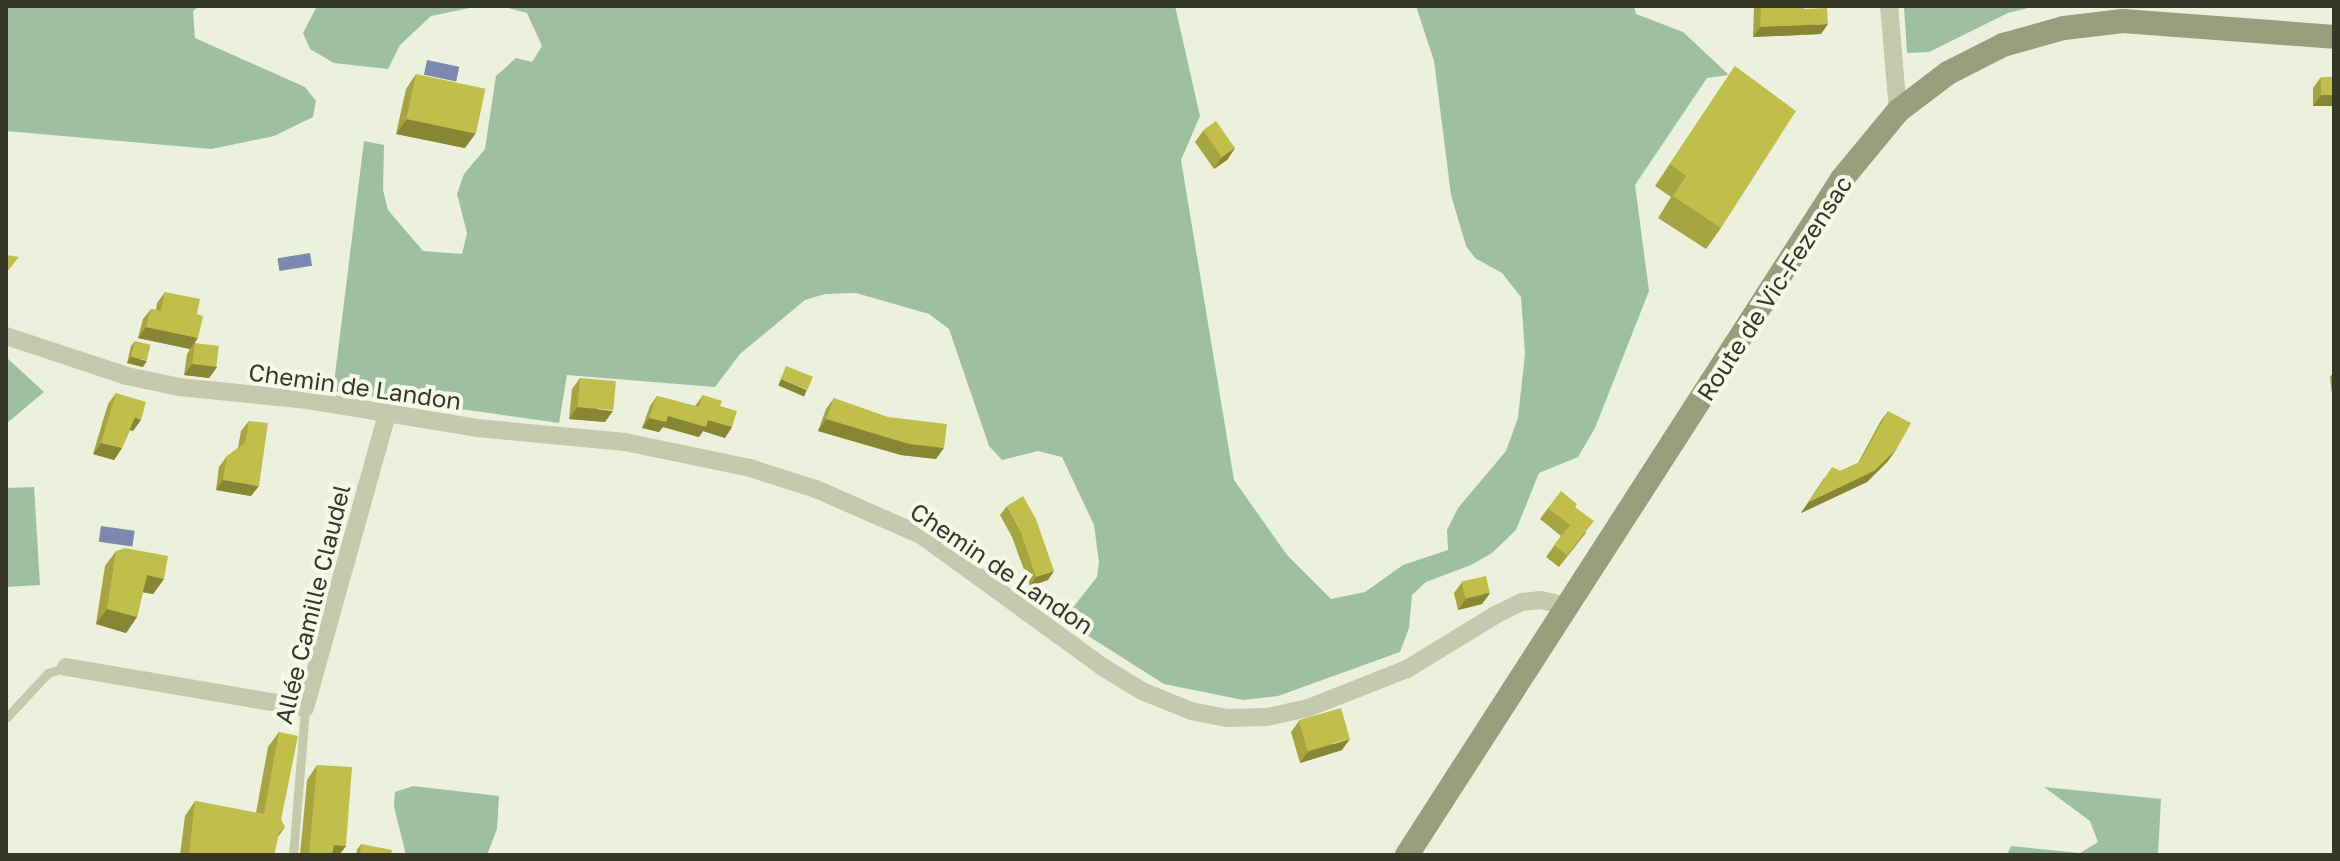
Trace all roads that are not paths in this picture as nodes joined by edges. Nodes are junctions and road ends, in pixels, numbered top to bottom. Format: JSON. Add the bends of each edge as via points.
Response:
{"nodes":[{"id":1,"x":1889,"y":6,"type":"edge"},
{"id":2,"x":2334,"y":37,"type":"edge"},
{"id":3,"x":1898,"y":111,"type":"junction"},
{"id":4,"x":6,"y":336,"type":"edge"},
{"id":5,"x":387,"y":415,"type":"junction"},
{"id":6,"x":1568,"y":606,"type":"junction"},
{"id":7,"x":66,"y":667,"type":"joint"},
{"id":8,"x":305,"y":708,"type":"junction"},
{"id":9,"x":6,"y":718,"type":"edge"},
{"id":10,"x":293,"y":855,"type":"edge"},
{"id":11,"x":1407,"y":855,"type":"edge"}],
"edges":[{"from":1,"to":3,"type":"street"},
{"from":2,"to":3,"type":"main road","name":"Route de Vic-Fezensac","via":[[2123,21],[2064,28],[1989,52],[1948,73]]},
{"from":3,"to":6,"type":"main road","name":"Route de Vic-Fezensac","via":[[1842,179]]},
{"from":4,"to":5,"type":"street","name":"Chemin de Landon","via":[[153,382]]},
{"from":5,"to":6,"type":"street","name":"Chemin de Landon","via":[[640,445],[750,468],[816,489],[921,535],[1142,691],[1191,711],[1227,718],[1267,717],[1322,703],[1407,669],[1522,602]]},
{"from":5,"to":8,"type":"street","name":"Allée Camille Claudel"},
{"from":6,"to":11,"type":"main road","name":"Route de Vic-Fezensac"},
{"from":7,"to":8,"type":"street"},
{"from":7,"to":9,"type":"lane","via":[[48,673]]},
{"from":8,"to":10,"type":"lane","name":"Allée Camille Claudel"}]}
